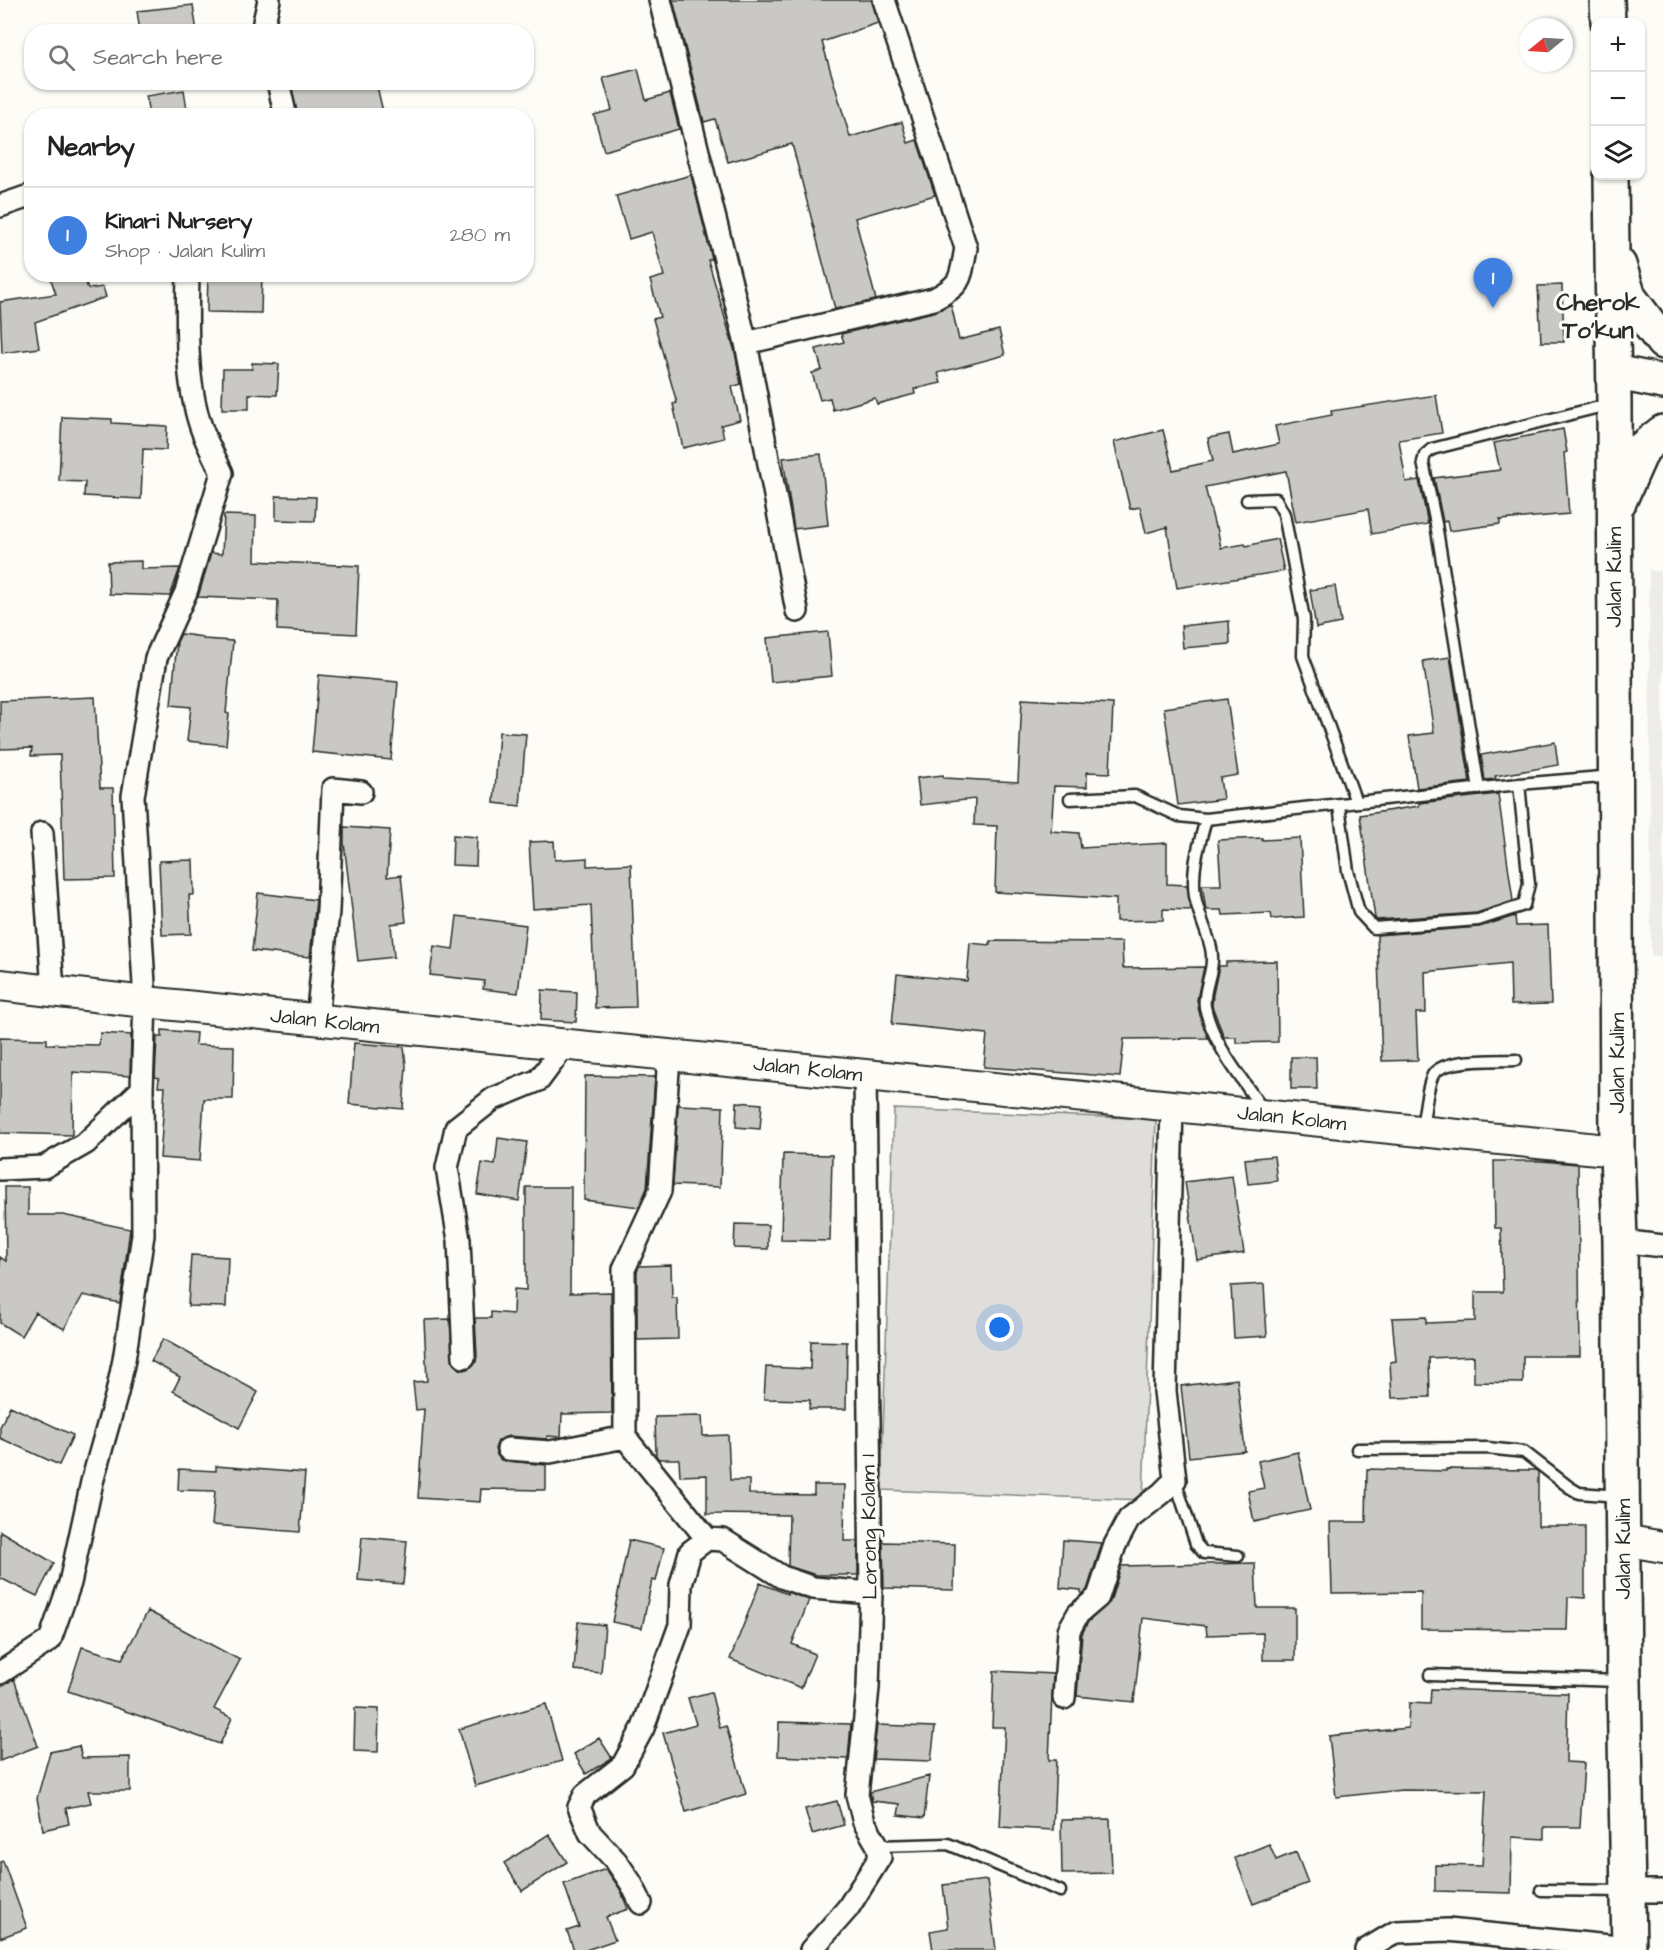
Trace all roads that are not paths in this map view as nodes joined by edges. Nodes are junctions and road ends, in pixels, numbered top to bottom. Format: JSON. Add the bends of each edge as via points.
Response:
{"nodes":[{"id":1,"x":269,"y":0,"type":"edge"},
{"id":2,"x":660,"y":0,"type":"edge"},
{"id":3,"x":884,"y":0,"type":"edge"},
{"id":4,"x":1607,"y":0,"type":"edge"},
{"id":5,"x":1608,"y":18,"type":"edge"},
{"id":6,"x":264,"y":24,"type":"edge"},
{"id":7,"x":280,"y":90,"type":"edge"},
{"id":8,"x":284,"y":108,"type":"edge"},
{"id":9,"x":1611,"y":180,"type":"edge"},
{"id":10,"x":24,"y":198,"type":"edge"},
{"id":11,"x":0,"y":206,"type":"edge"},
{"id":12,"x":1612,"y":247,"type":"junction"},
{"id":13,"x":188,"y":282,"type":"edge"},
{"id":14,"x":1663,"y":342,"type":"edge"},
{"id":15,"x":746,"y":343,"type":"junction"},
{"id":16,"x":1663,"y":382,"type":"edge"},
{"id":17,"x":1614,"y":387,"type":"junction"},
{"id":18,"x":1663,"y":432,"type":"edge"},
{"id":19,"x":1247,"y":500,"type":"dead end"},
{"id":20,"x":1614,"y":514,"type":"junction"},
{"id":21,"x":797,"y":611,"type":"dead end"},
{"id":22,"x":1616,"y":776,"type":"junction"},
{"id":23,"x":1519,"y":784,"type":"junction"},
{"id":24,"x":1479,"y":789,"type":"junction"},
{"id":25,"x":361,"y":792,"type":"dead end"},
{"id":26,"x":1070,"y":799,"type":"dead end"},
{"id":27,"x":1356,"y":802,"type":"junction"},
{"id":28,"x":1339,"y":806,"type":"junction"},
{"id":29,"x":1206,"y":819,"type":"junction"},
{"id":30,"x":42,"y":833,"type":"dead end"},
{"id":31,"x":0,"y":985,"type":"edge"},
{"id":32,"x":53,"y":990,"type":"junction"},
{"id":33,"x":145,"y":1002,"type":"junction"},
{"id":34,"x":317,"y":1020,"type":"junction"},
{"id":35,"x":565,"y":1045,"type":"junction"},
{"id":36,"x":669,"y":1055,"type":"junction"},
{"id":37,"x":1516,"y":1060,"type":"dead end"},
{"id":38,"x":865,"y":1075,"type":"junction"},
{"id":39,"x":142,"y":1089,"type":"junction"},
{"id":40,"x":1172,"y":1106,"type":"junction"},
{"id":41,"x":1267,"y":1116,"type":"junction"},
{"id":42,"x":1421,"y":1131,"type":"junction"},
{"id":43,"x":1617,"y":1151,"type":"junction"},
{"id":44,"x":0,"y":1169,"type":"edge"},
{"id":45,"x":1620,"y":1241,"type":"junction"},
{"id":46,"x":1663,"y":1246,"type":"edge"},
{"id":47,"x":464,"y":1357,"type":"dead end"},
{"id":48,"x":625,"y":1437,"type":"junction"},
{"id":49,"x":508,"y":1449,"type":"dead end"},
{"id":50,"x":1357,"y":1449,"type":"dead end"},
{"id":51,"x":1175,"y":1480,"type":"junction"},
{"id":52,"x":1622,"y":1496,"type":"junction"},
{"id":53,"x":707,"y":1539,"type":"junction"},
{"id":54,"x":1623,"y":1540,"type":"junction"},
{"id":55,"x":1663,"y":1547,"type":"edge"},
{"id":56,"x":1238,"y":1556,"type":"dead end"},
{"id":57,"x":871,"y":1593,"type":"junction"},
{"id":58,"x":0,"y":1673,"type":"edge"},
{"id":59,"x":1430,"y":1675,"type":"dead end"},
{"id":60,"x":1624,"y":1682,"type":"junction"},
{"id":61,"x":1064,"y":1698,"type":"dead end"},
{"id":62,"x":878,"y":1846,"type":"junction"},
{"id":63,"x":1541,"y":1890,"type":"dead end"},
{"id":64,"x":1060,"y":1891,"type":"dead end"},
{"id":65,"x":1628,"y":1891,"type":"junction"},
{"id":66,"x":1663,"y":1891,"type":"edge"},
{"id":67,"x":641,"y":1903,"type":"dead end"},
{"id":68,"x":1629,"y":1949,"type":"edge"},
{"id":69,"x":811,"y":1950,"type":"edge"},
{"id":70,"x":1366,"y":1950,"type":"edge"}],
"edges":[{"from":1,"to":6,"type":"street"},
{"from":2,"to":15,"type":"street"},
{"from":3,"to":15,"type":"street","via":[[966,248],[961,274],[954,288],[934,299]]},
{"from":4,"to":5,"type":"main road"},
{"from":7,"to":8,"type":"street"},
{"from":9,"to":12,"type":"main road","name":"Jalan Kulim"},
{"from":10,"to":11,"type":"street"},
{"from":12,"to":14,"type":"main road","via":[[1629,297]]},
{"from":12,"to":17,"type":"main road","name":"Jalan Kulim"},
{"from":13,"to":33,"type":"street","via":[[193,392],[201,427],[222,473],[186,592],[156,658],[133,796]]},
{"from":15,"to":21,"type":"street"},
{"from":16,"to":17,"type":"main road"},
{"from":17,"to":20,"type":"main road","name":"Jalan Kulim"},
{"from":17,"to":24,"type":"lane","via":[[1432,449],[1425,455],[1423,462]]},
{"from":18,"to":20,"type":"main road","via":[[1643,448]]},
{"from":19,"to":27,"type":"lane","via":[[1276,499],[1284,514],[1304,619],[1303,656]]},
{"from":20,"to":22,"type":"main road","name":"Jalan Kulim"},
{"from":22,"to":23,"type":"lane"},
{"from":22,"to":43,"type":"main road","name":"Jalan Kulim"},
{"from":23,"to":24,"type":"lane"},
{"from":23,"to":28,"type":"lane","via":[[1529,884],[1524,905],[1478,920],[1374,928],[1359,912],[1356,902]]},
{"from":24,"to":27,"type":"lane"},
{"from":25,"to":34,"type":"street","via":[[333,789],[328,911]]},
{"from":26,"to":29,"type":"lane","via":[[1135,796],[1179,816]]},
{"from":27,"to":28,"type":"lane"},
{"from":28,"to":29,"type":"lane"},
{"from":29,"to":41,"type":"lane","via":[[1194,863],[1195,895],[1213,966],[1205,1005],[1215,1037]]},
{"from":30,"to":32,"type":"street"},
{"from":31,"to":32,"type":"street","name":"Jalan Kolam"},
{"from":32,"to":33,"type":"street","name":"Jalan Kolam"},
{"from":33,"to":34,"type":"street","name":"Jalan Kolam"},
{"from":33,"to":39,"type":"street"},
{"from":34,"to":35,"type":"street","name":"Jalan Kolam"},
{"from":35,"to":36,"type":"street","name":"Jalan Kolam"},
{"from":35,"to":47,"type":"street","via":[[538,1080],[494,1099],[456,1128],[447,1168],[459,1240]]},
{"from":36,"to":38,"type":"street","name":"Jalan Kolam"},
{"from":36,"to":48,"type":"street","via":[[660,1191],[624,1269]]},
{"from":37,"to":42,"type":"lane","via":[[1451,1063],[1439,1068],[1432,1075]]},
{"from":38,"to":40,"type":"street","name":"Jalan Kolam"},
{"from":38,"to":57,"type":"street","name":"Lorong Kolam 1"},
{"from":39,"to":44,"type":"street","via":[[78,1148],[44,1167]]},
{"from":39,"to":58,"type":"street","via":[[143,1235],[117,1393],[70,1583],[50,1640]]},
{"from":40,"to":41,"type":"street","name":"Jalan Kolam"},
{"from":40,"to":51,"type":"street","via":[[1165,1391]]},
{"from":41,"to":42,"type":"street","name":"Jalan Kolam"},
{"from":42,"to":43,"type":"street","name":"Jalan Kolam"},
{"from":43,"to":45,"type":"main road","name":"Jalan Kulim"},
{"from":45,"to":46,"type":"street"},
{"from":45,"to":52,"type":"main road","name":"Jalan Kulim"},
{"from":48,"to":49,"type":"street","via":[[550,1452]]},
{"from":48,"to":53,"type":"street"},
{"from":50,"to":52,"type":"lane","via":[[1487,1448],[1524,1452],[1579,1493]]},
{"from":51,"to":56,"type":"lane","via":[[1196,1544],[1204,1553]]},
{"from":51,"to":61,"type":"street","via":[[1130,1519],[1115,1545],[1098,1597],[1078,1614],[1069,1630]]},
{"from":52,"to":54,"type":"main road","name":"Jalan Kulim"},
{"from":53,"to":57,"type":"street","via":[[723,1539],[782,1577],[813,1588]]},
{"from":53,"to":67,"type":"street","via":[[690,1552],[681,1585],[680,1625],[643,1728],[623,1765],[585,1795],[579,1807],[590,1833],[616,1861]]},
{"from":54,"to":55,"type":"street"},
{"from":54,"to":60,"type":"main road","name":"Jalan Kulim"},
{"from":57,"to":62,"type":"street","name":"Lorong Kolam 1","via":[[868,1688],[857,1795],[864,1822]]},
{"from":59,"to":60,"type":"lane"},
{"from":60,"to":65,"type":"main road","name":"Jalan Kulim"},
{"from":62,"to":64,"type":"lane","via":[[948,1844]]},
{"from":62,"to":69,"type":"street","via":[[880,1857],[848,1908]]},
{"from":63,"to":65,"type":"lane"},
{"from":65,"to":66,"type":"street"},
{"from":65,"to":68,"type":"main road","name":"Jalan Kulim"},
{"from":68,"to":70,"type":"street","via":[[1448,1930],[1396,1932]]}]}
